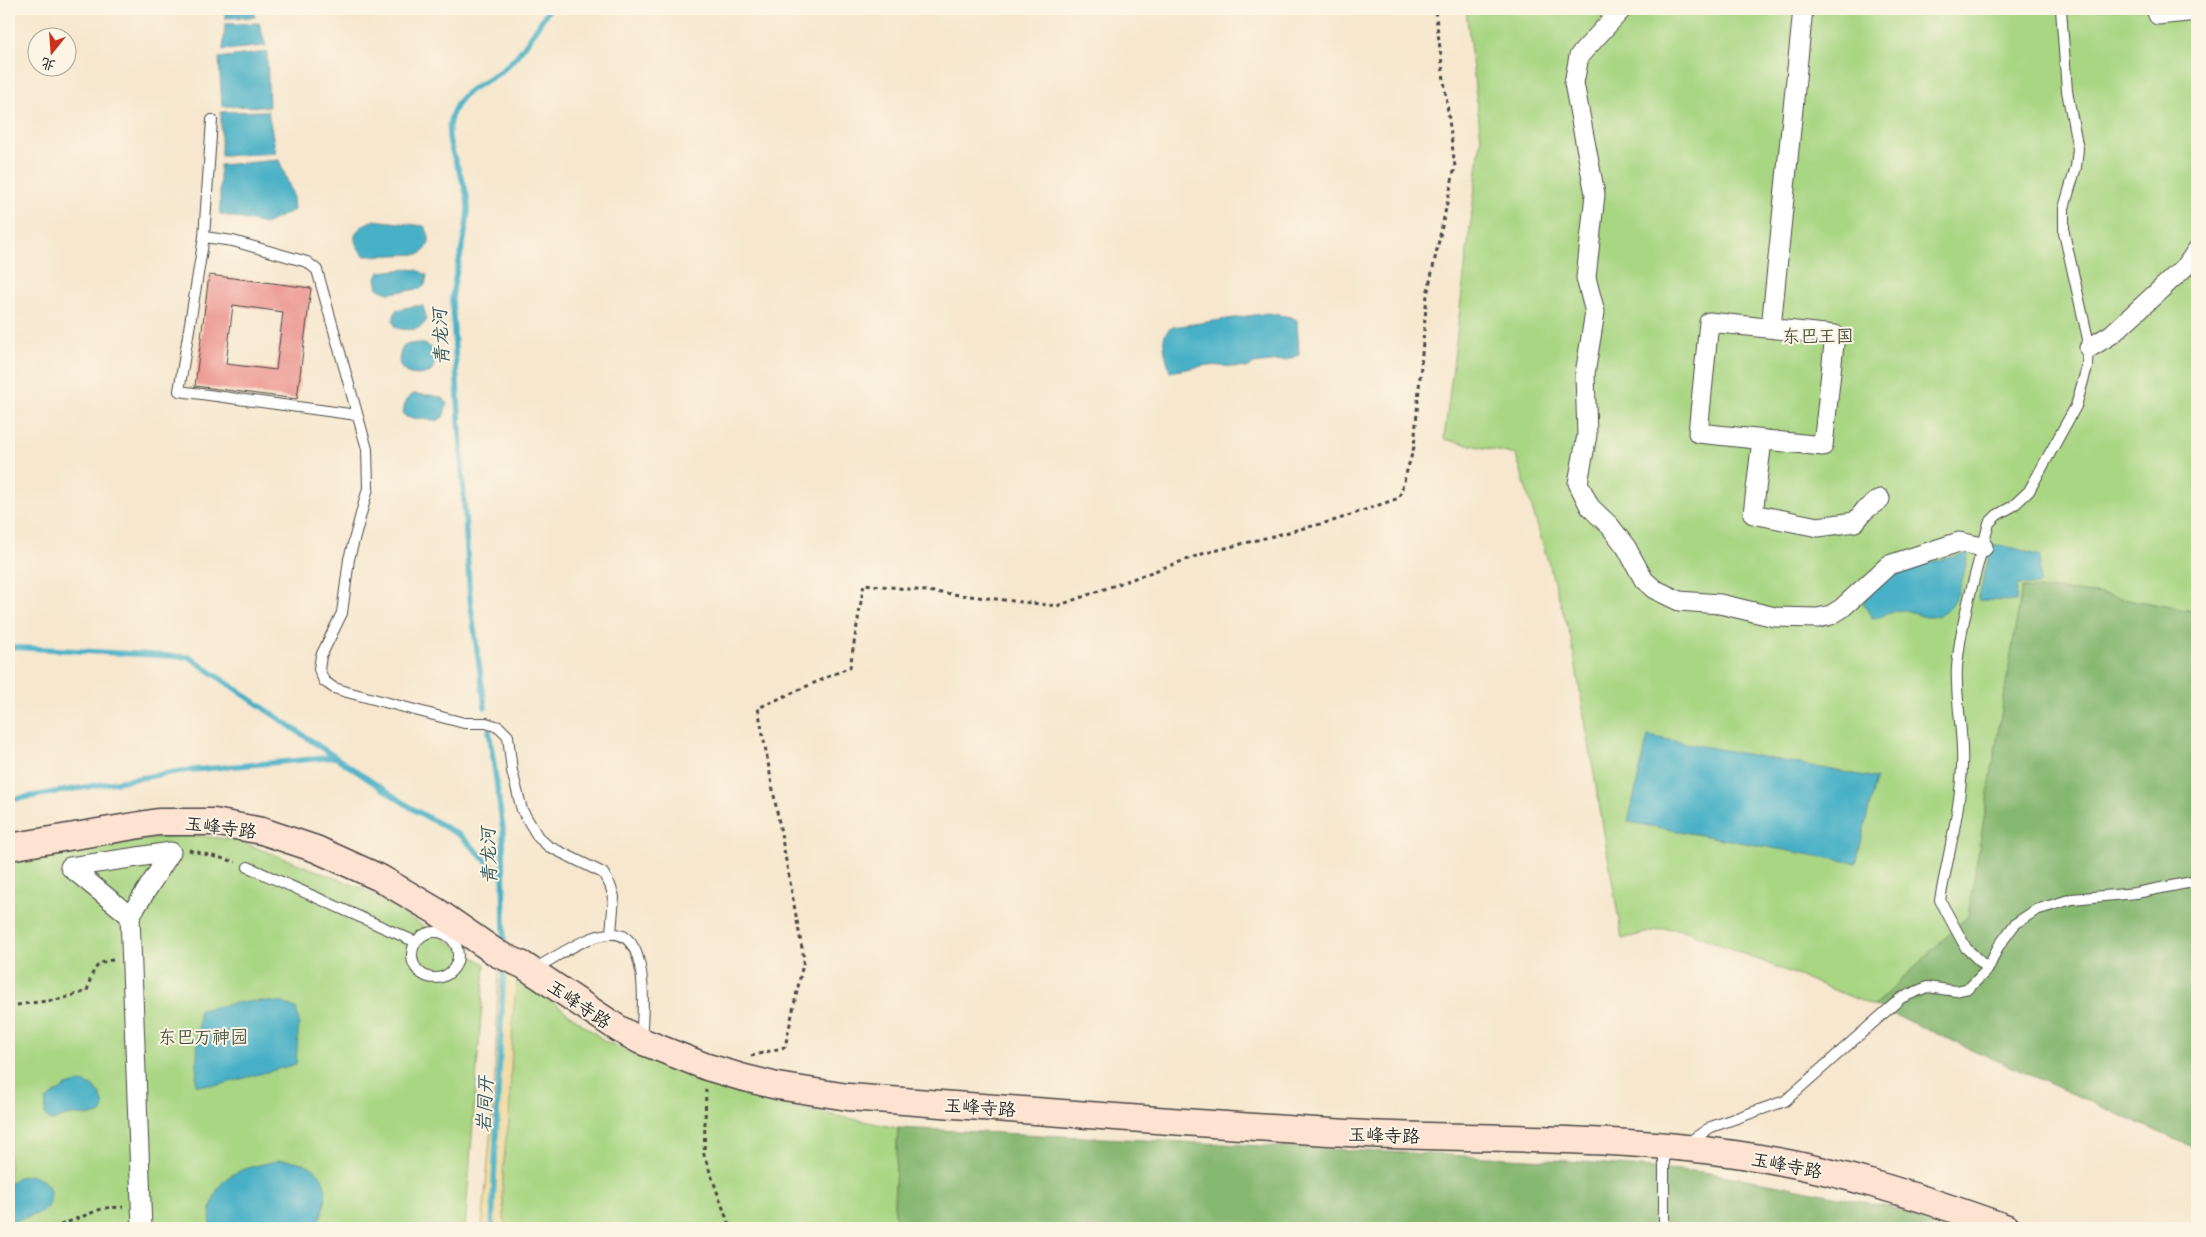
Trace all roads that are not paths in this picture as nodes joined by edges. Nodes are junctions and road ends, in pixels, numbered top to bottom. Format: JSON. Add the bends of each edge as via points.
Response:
{"nodes":[{"id":1,"x":1622,"y":9,"type":"edge"},
{"id":2,"x":1803,"y":9,"type":"edge"},
{"id":3,"x":2061,"y":9,"type":"edge"},
{"id":4,"x":2156,"y":9,"type":"edge"},
{"id":5,"x":2197,"y":11,"type":"edge"},
{"id":6,"x":212,"y":120,"type":"dead end"},
{"id":7,"x":204,"y":237,"type":"junction"},
{"id":8,"x":2197,"y":250,"type":"edge"},
{"id":9,"x":1771,"y":328,"type":"junction"},
{"id":10,"x":2089,"y":348,"type":"junction"},
{"id":11,"x":357,"y":415,"type":"junction"},
{"id":12,"x":1762,"y":440,"type":"junction"},
{"id":13,"x":1880,"y":499,"type":"dead end"},
{"id":14,"x":1983,"y":547,"type":"junction"},
{"id":15,"x":9,"y":847,"type":"edge"},
{"id":16,"x":248,"y":867,"type":"road end"},
{"id":17,"x":2197,"y":881,"type":"edge"},
{"id":18,"x":130,"y":916,"type":"junction"},
{"id":19,"x":452,"y":931,"type":"junction"},
{"id":20,"x":611,"y":934,"type":"junction"},
{"id":21,"x":416,"y":942,"type":"junction"},
{"id":22,"x":527,"y":968,"type":"junction"},
{"id":23,"x":1988,"y":969,"type":"junction"},
{"id":24,"x":640,"y":1041,"type":"junction"},
{"id":25,"x":1673,"y":1146,"type":"junction"},
{"id":26,"x":142,"y":1228,"type":"edge"},
{"id":27,"x":1664,"y":1228,"type":"edge"},
{"id":28,"x":2007,"y":1228,"type":"edge"}],
"edges":[{"from":1,"to":14,"type":"street","via":[[1579,56],[1574,83],[1595,194],[1586,278],[1595,312],[1585,374],[1587,435],[1578,483],[1590,508],[1621,540],[1644,580],[1654,589],[1679,601],[1720,604],[1775,617],[1818,618],[1830,615],[1842,608],[1889,564],[1959,542]]},
{"from":2,"to":9,"type":"street"},
{"from":3,"to":10,"type":"lane","via":[[2067,91],[2078,149],[2064,208],[2064,233]]},
{"from":4,"to":5,"type":"street","via":[[2158,14]]},
{"from":6,"to":7,"type":"lane"},
{"from":7,"to":11,"type":"lane","via":[[233,241],[307,262],[317,270]]},
{"from":7,"to":11,"type":"lane","via":[[179,391]]},
{"from":8,"to":10,"type":"street","via":[[2187,265],[2112,334]]},
{"from":9,"to":12,"type":"street","via":[[1834,335],[1823,446]]},
{"from":9,"to":12,"type":"street","via":[[1709,322],[1698,433]]},
{"from":10,"to":14,"type":"lane","via":[[2085,378],[2069,420],[2029,491],[1989,523]]},
{"from":11,"to":20,"type":"lane","via":[[367,449],[368,488],[349,559],[342,613],[321,656],[320,669],[324,681],[334,688],[464,723],[499,727],[508,736],[512,771],[522,810],[538,837],[548,846],[603,874],[610,885],[614,897]]},
{"from":12,"to":13,"type":"street","via":[[1753,514],[1818,526],[1855,522]]},
{"from":14,"to":23,"type":"lane","via":[[1960,646],[1956,695],[1962,763],[1960,807],[1940,900],[1966,948]]},
{"from":15,"to":19,"type":"main road","name":"玉峰寺路","via":[[158,822],[204,822],[243,827],[352,863],[409,894]]},
{"from":16,"to":21,"type":"lane"},
{"from":17,"to":23,"type":"lane","via":[[2136,893],[2072,899],[2036,910],[2015,924],[1998,947]]},
{"from":18,"to":18,"type":"street","via":[[70,867],[171,852]]},
{"from":18,"to":26,"type":"street"},
{"from":19,"to":21,"type":"lane","via":[[430,932]]},
{"from":19,"to":21,"type":"lane","via":[[458,959],[455,967],[442,977],[427,976],[416,968],[412,957]]},
{"from":19,"to":22,"type":"main road","name":"玉峰寺路"},
{"from":20,"to":22,"type":"lane","via":[[586,941]]},
{"from":20,"to":24,"type":"lane","via":[[624,936],[633,945],[638,958],[644,1007]]},
{"from":22,"to":24,"type":"main road","name":"玉峰寺路"},
{"from":23,"to":25,"type":"lane","via":[[1969,988],[1956,991],[1927,987],[1901,998],[1785,1101],[1711,1127]]},
{"from":24,"to":25,"type":"main road","name":"玉峰寺路","via":[[707,1067],[777,1086],[848,1097],[1348,1133]]},
{"from":25,"to":27,"type":"lane"},
{"from":25,"to":28,"type":"main road","name":"玉峰寺路","via":[[1745,1155],[1840,1174]]}]}
